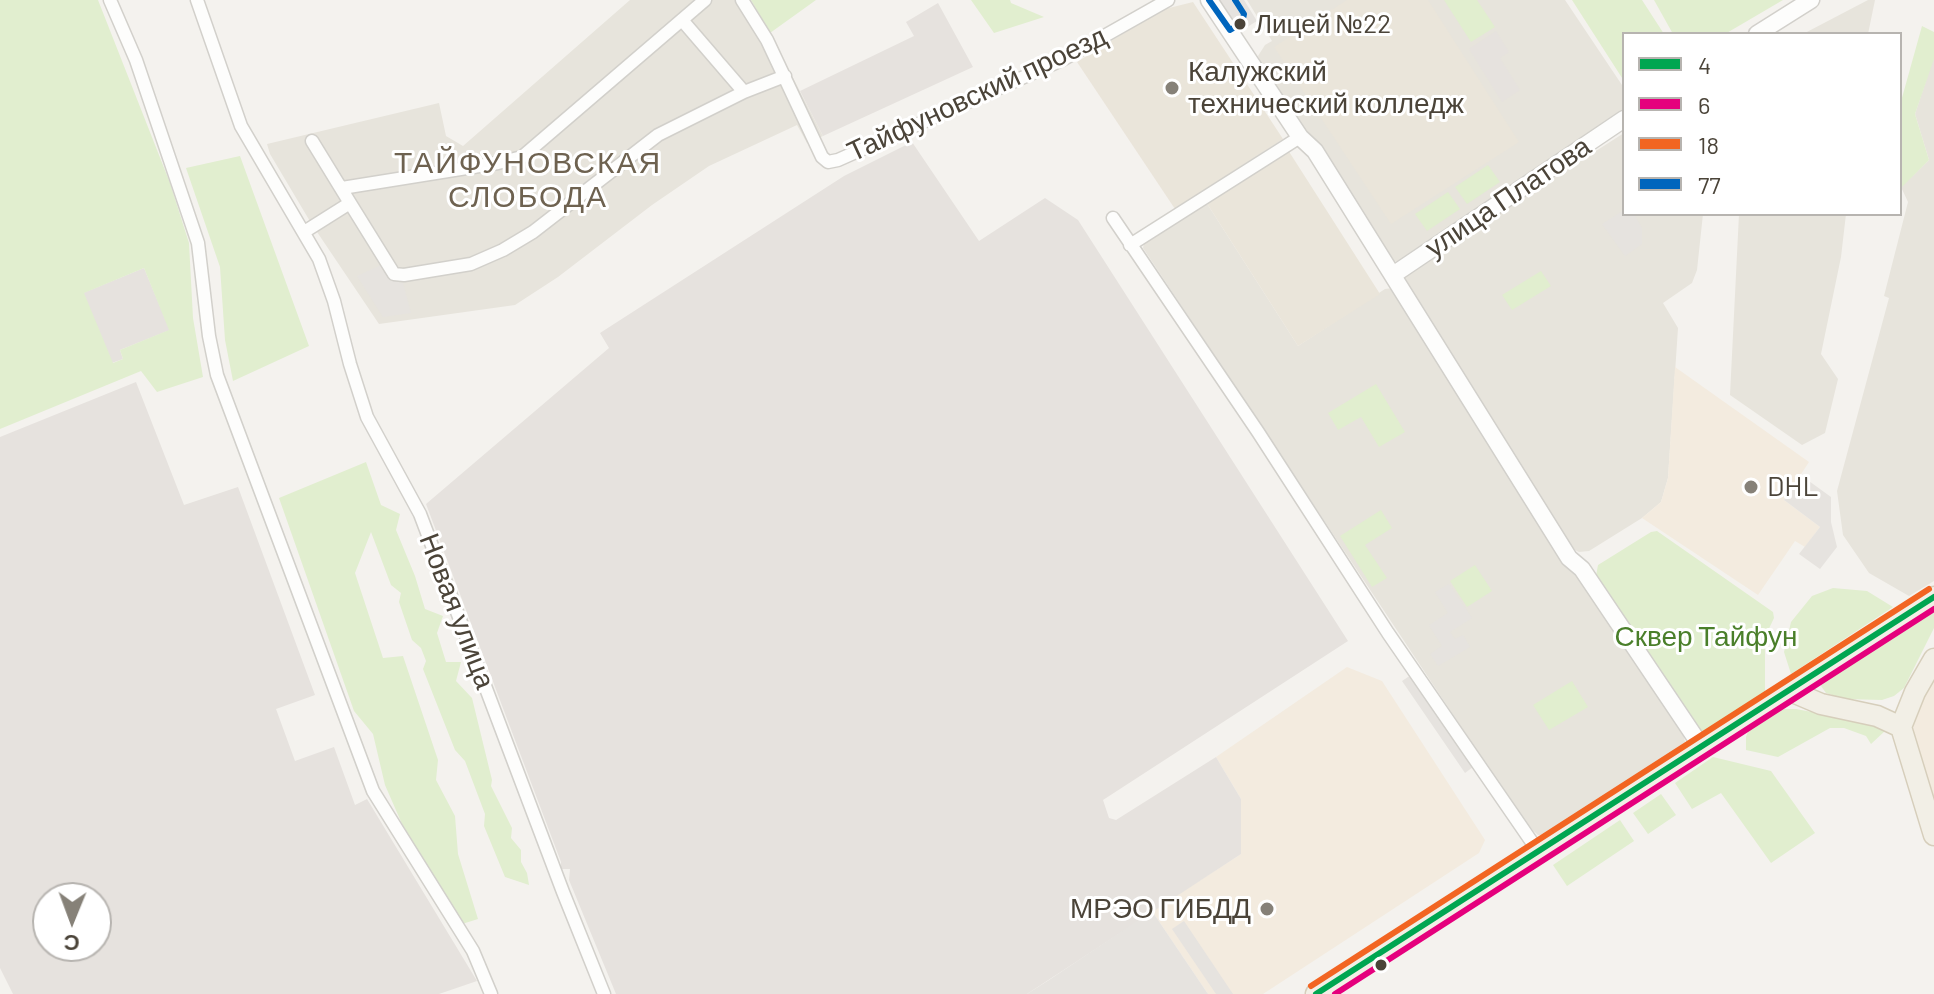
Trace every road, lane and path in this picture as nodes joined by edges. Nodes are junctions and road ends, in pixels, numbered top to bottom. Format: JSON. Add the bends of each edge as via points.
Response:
{"nodes":[{"id":1,"x":110,"y":0,"type":"edge"},
{"id":2,"x":197,"y":0,"type":"edge"},
{"id":3,"x":705,"y":0,"type":"edge"},
{"id":4,"x":742,"y":0,"type":"edge"},
{"id":5,"x":1168,"y":0,"type":"edge"},
{"id":6,"x":1209,"y":0,"type":"edge"},
{"id":7,"x":1811,"y":0,"type":"edge"},
{"id":8,"x":682,"y":20,"type":"junction"},
{"id":9,"x":1760,"y":32,"type":"edge"},
{"id":10,"x":785,"y":76,"type":"junction"},
{"id":11,"x":744,"y":92,"type":"junction"},
{"id":12,"x":1622,"y":120,"type":"edge"},
{"id":13,"x":1300,"y":137,"type":"junction"},
{"id":14,"x":312,"y":141,"type":"dead end"},
{"id":15,"x":342,"y":188,"type":"junction"},
{"id":16,"x":350,"y":203,"type":"junction"},
{"id":17,"x":1113,"y":218,"type":"dead end"},
{"id":18,"x":304,"y":232,"type":"junction"},
{"id":19,"x":1130,"y":245,"type":"junction"},
{"id":20,"x":1393,"y":275,"type":"junction"},
{"id":21,"x":1934,"y":597,"type":"edge"},
{"id":22,"x":1934,"y":659,"type":"edge"},
{"id":23,"x":1788,"y":690,"type":"junction"},
{"id":24,"x":1915,"y":692,"type":"junction"},
{"id":25,"x":1849,"y":708,"type":"junction"},
{"id":26,"x":1901,"y":727,"type":"junction"},
{"id":27,"x":1701,"y":746,"type":"junction"},
{"id":28,"x":1934,"y":835,"type":"edge"},
{"id":29,"x":1538,"y":851,"type":"junction"},
{"id":30,"x":491,"y":994,"type":"edge"},
{"id":31,"x":604,"y":994,"type":"edge"},
{"id":32,"x":1316,"y":994,"type":"edge"}],
"edges":[{"from":1,"to":30,"type":"street","via":[[136,60],[198,243],[217,375],[373,791],[473,951]]},
{"from":2,"to":18,"type":"street","name":"Новая улица","via":[[241,126]]},
{"from":3,"to":8,"type":"street"},
{"from":4,"to":10,"type":"street"},
{"from":5,"to":10,"type":"street","name":"Тайфуновский проезд","via":[[1068,57],[828,162]]},
{"from":6,"to":13,"type":"street"},
{"from":7,"to":9,"type":"street"},
{"from":8,"to":11,"type":"street"},
{"from":8,"to":15,"type":"street","via":[[522,157]]},
{"from":10,"to":11,"type":"street"},
{"from":11,"to":16,"type":"street","via":[[658,135],[533,232],[471,264],[394,274]]},
{"from":12,"to":20,"type":"street","name":"улица Платова"},
{"from":13,"to":19,"type":"street"},
{"from":13,"to":20,"type":"street","via":[[1315,151]]},
{"from":14,"to":15,"type":"street"},
{"from":15,"to":16,"type":"street"},
{"from":16,"to":18,"type":"street"},
{"from":17,"to":19,"type":"street"},
{"from":18,"to":31,"type":"street","name":"Новая улица","via":[[334,301],[367,417],[420,514]]},
{"from":19,"to":29,"type":"street"},
{"from":20,"to":27,"type":"street","via":[[1569,558],[1582,569]]},
{"from":21,"to":23,"type":"main road"},
{"from":22,"to":24,"type":"main road"},
{"from":23,"to":25,"type":"main road","via":[[1821,704]]},
{"from":23,"to":27,"type":"main road"},
{"from":24,"to":25,"type":"main road","via":[[1889,711]]},
{"from":24,"to":26,"type":"main road"},
{"from":25,"to":26,"type":"main road"},
{"from":26,"to":28,"type":"main road"},
{"from":27,"to":29,"type":"main road"},
{"from":29,"to":32,"type":"main road"}]}
